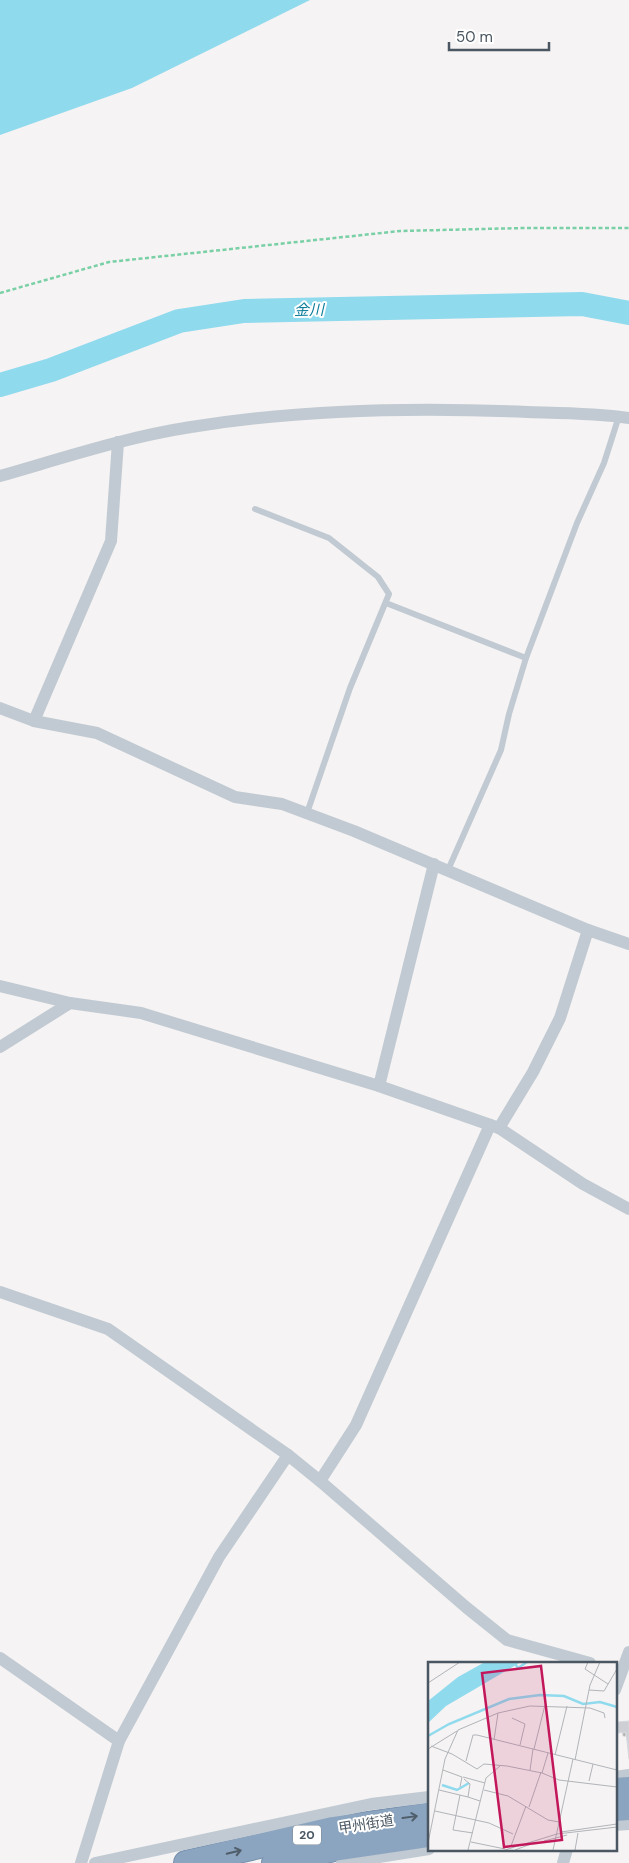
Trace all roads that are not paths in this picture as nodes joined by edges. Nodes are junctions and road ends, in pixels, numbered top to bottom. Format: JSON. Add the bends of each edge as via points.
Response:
{"nodes":[{"id":1,"x":624,"y":417,"type":"edge"},
{"id":2,"x":118,"y":442,"type":"junction"},
{"id":3,"x":0,"y":476,"type":"edge"},
{"id":4,"x":254,"y":509,"type":"dead end"},
{"id":5,"x":386,"y":603,"type":"junction"},
{"id":6,"x":526,"y":658,"type":"junction"},
{"id":7,"x":0,"y":708,"type":"edge"},
{"id":8,"x":34,"y":720,"type":"junction"},
{"id":9,"x":307,"y":814,"type":"junction"},
{"id":10,"x":434,"y":864,"type":"junction"},
{"id":11,"x":448,"y":870,"type":"junction"},
{"id":12,"x":588,"y":930,"type":"junction"},
{"id":13,"x":629,"y":944,"type":"edge"},
{"id":14,"x":0,"y":986,"type":"edge"},
{"id":15,"x":70,"y":1003,"type":"junction"},
{"id":16,"x":0,"y":1047,"type":"edge"},
{"id":17,"x":379,"y":1086,"type":"junction"},
{"id":18,"x":494,"y":1127,"type":"junction"},
{"id":19,"x":629,"y":1209,"type":"edge"},
{"id":20,"x":0,"y":1292,"type":"edge"},
{"id":21,"x":288,"y":1455,"type":"junction"},
{"id":22,"x":320,"y":1481,"type":"junction"},
{"id":23,"x":629,"y":1652,"type":"edge"},
{"id":24,"x":0,"y":1658,"type":"edge"},
{"id":25,"x":586,"y":1662,"type":"edge"},
{"id":26,"x":618,"y":1671,"type":"edge"},
{"id":27,"x":616,"y":1684,"type":"edge"},
{"id":28,"x":119,"y":1741,"type":"junction"},
{"id":29,"x":629,"y":1775,"type":"edge"},
{"id":30,"x":616,"y":1777,"type":"edge"},
{"id":31,"x":629,"y":1789,"type":"edge"},
{"id":32,"x":616,"y":1790,"type":"edge"},
{"id":33,"x":428,"y":1797,"type":"edge"},
{"id":34,"x":629,"y":1808,"type":"edge"},
{"id":35,"x":616,"y":1809,"type":"edge"},
{"id":36,"x":428,"y":1815,"type":"edge"},
{"id":37,"x":629,"y":1824,"type":"edge"},
{"id":38,"x":616,"y":1825,"type":"edge"},
{"id":39,"x":428,"y":1835,"type":"edge"},
{"id":40,"x":428,"y":1849,"type":"edge"},
{"id":41,"x":567,"y":1850,"type":"edge"},
{"id":42,"x":81,"y":1863,"type":"edge"},
{"id":43,"x":95,"y":1863,"type":"edge"},
{"id":44,"x":186,"y":1863,"type":"edge"},
{"id":45,"x":274,"y":1863,"type":"edge"},
{"id":46,"x":342,"y":1863,"type":"edge"},
{"id":47,"x":563,"y":1863,"type":"edge"}],
"edges":[{"from":1,"to":2,"type":"street","via":[[458,409],[377,410],[270,416],[189,427]]},
{"from":1,"to":6,"type":"lane","via":[[577,523]]},
{"from":2,"to":3,"type":"street"},
{"from":2,"to":8,"type":"street","via":[[110,541]]},
{"from":4,"to":5,"type":"lane","via":[[329,538],[378,577],[389,594]]},
{"from":5,"to":6,"type":"lane"},
{"from":5,"to":9,"type":"lane","via":[[350,688]]},
{"from":6,"to":11,"type":"lane","via":[[501,750]]},
{"from":7,"to":8,"type":"street"},
{"from":8,"to":9,"type":"street","via":[[97,733],[236,797],[282,804]]},
{"from":9,"to":10,"type":"street"},
{"from":10,"to":11,"type":"street"},
{"from":10,"to":17,"type":"street"},
{"from":11,"to":12,"type":"street"},
{"from":12,"to":13,"type":"street"},
{"from":12,"to":18,"type":"street","via":[[560,1018],[534,1072]]},
{"from":14,"to":15,"type":"street"},
{"from":15,"to":16,"type":"street"},
{"from":15,"to":17,"type":"street","via":[[141,1013]]},
{"from":17,"to":18,"type":"street"},
{"from":18,"to":19,"type":"street","via":[[583,1184]]},
{"from":18,"to":22,"type":"street","via":[[356,1425]]},
{"from":20,"to":21,"type":"street","via":[[108,1329]]},
{"from":21,"to":22,"type":"street"},
{"from":21,"to":28,"type":"street","via":[[219,1557]]},
{"from":22,"to":25,"type":"street","via":[[507,1640]]},
{"from":23,"to":26,"type":"street"},
{"from":24,"to":28,"type":"street"},
{"from":26,"to":27,"type":"street"},
{"from":28,"to":42,"type":"street"},
{"from":29,"to":30,"type":"street"},
{"from":31,"to":32,"type":"highway"},
{"from":33,"to":43,"type":"street","via":[[371,1804]]},
{"from":34,"to":35,"type":"highway"},
{"from":44,"to":36,"type":"highway","name":"甲州街道","number":"20","one_way":true,"via":[[333,1829]]},
{"from":37,"to":38,"type":"street"},
{"from":39,"to":45,"type":"highway","number":"20","via":[[334,1849]]},
{"from":40,"to":46,"type":"street"},
{"from":41,"to":47,"type":"street"}]}
